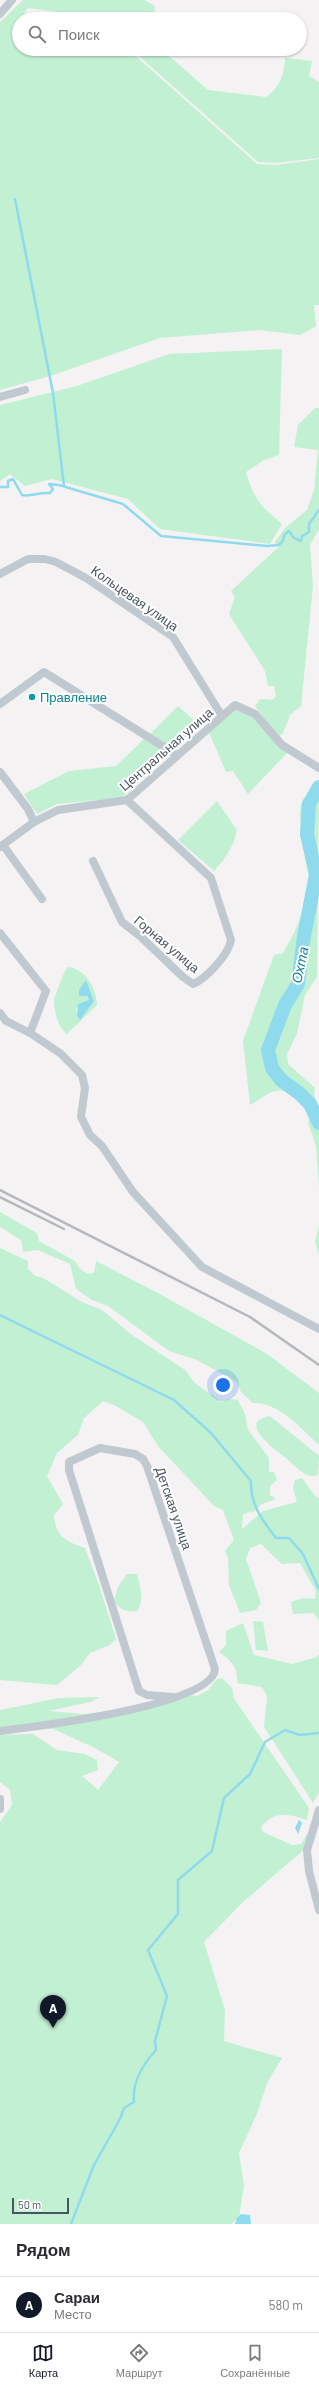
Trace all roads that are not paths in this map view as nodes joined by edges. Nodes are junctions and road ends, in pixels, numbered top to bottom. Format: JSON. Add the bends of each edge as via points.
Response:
{"nodes":[{"id":1,"x":12,"y":0,"type":"edge"},
{"id":2,"x":0,"y":14,"type":"edge"},
{"id":3,"x":25,"y":390,"type":"dead end"},
{"id":4,"x":0,"y":397,"type":"edge"},
{"id":5,"x":0,"y":574,"type":"edge"},
{"id":6,"x":0,"y":704,"type":"edge"},
{"id":7,"x":222,"y":716,"type":"junction"},
{"id":8,"x":177,"y":756,"type":"junction"},
{"id":9,"x":319,"y":768,"type":"edge"},
{"id":10,"x":0,"y":772,"type":"edge"},
{"id":11,"x":127,"y":800,"type":"junction"},
{"id":12,"x":34,"y":822,"type":"junction"},
{"id":13,"x":1,"y":846,"type":"edge"},
{"id":14,"x":93,"y":861,"type":"dead end"},
{"id":15,"x":42,"y":899,"type":"dead end"},
{"id":16,"x":0,"y":933,"type":"edge"},
{"id":17,"x":0,"y":1013,"type":"edge"},
{"id":18,"x":30,"y":1033,"type":"junction"},
{"id":19,"x":319,"y":1329,"type":"edge"},
{"id":20,"x":174,"y":1697,"type":"junction"},
{"id":21,"x":0,"y":1730,"type":"edge"},
{"id":22,"x":0,"y":1799,"type":"edge"},
{"id":23,"x":0,"y":1809,"type":"edge"},
{"id":24,"x":319,"y":1810,"type":"edge"},
{"id":25,"x":319,"y":1910,"type":"edge"}],
"edges":[{"from":1,"to":2,"type":"street"},
{"from":3,"to":4,"type":"street"},
{"from":5,"to":7,"type":"street","name":"Кольцевая улица","via":[[28,559],[45,559],[86,578],[173,637]]},
{"from":6,"to":8,"type":"street","via":[[44,672]]},
{"from":7,"to":8,"type":"street","name":"Центральная улица"},
{"from":7,"to":9,"type":"street","name":"Центральная улица","via":[[235,705],[255,714],[282,745]]},
{"from":8,"to":11,"type":"street","name":"Центральная улица"},
{"from":10,"to":12,"type":"street","via":[[28,809]]},
{"from":11,"to":12,"type":"street","name":"Центральная улица","via":[[58,810]]},
{"from":11,"to":14,"type":"street","name":"Горная улица","via":[[210,878],[231,940],[230,948],[202,981],[193,984],[122,922]]},
{"from":12,"to":13,"type":"street","name":"Центральная улица"},
{"from":13,"to":15,"type":"street"},
{"from":16,"to":18,"type":"street","via":[[46,991]]},
{"from":17,"to":18,"type":"street","via":[[6,1021]]},
{"from":18,"to":19,"type":"street","via":[[60,1053],[82,1076],[85,1088],[82,1116],[90,1135],[102,1146],[133,1192],[186,1251],[202,1267]]},
{"from":20,"to":20,"type":"street","name":"Детская улица","via":[[147,1695],[139,1691],[69,1470],[69,1462],[96,1448],[135,1454],[143,1459],[147,1466],[215,1669],[206,1683]]},
{"from":20,"to":21,"type":"street","via":[[122,1712],[69,1722]]},
{"from":22,"to":23,"type":"street"},
{"from":24,"to":25,"type":"street","via":[[307,1850],[309,1871]]}]}
